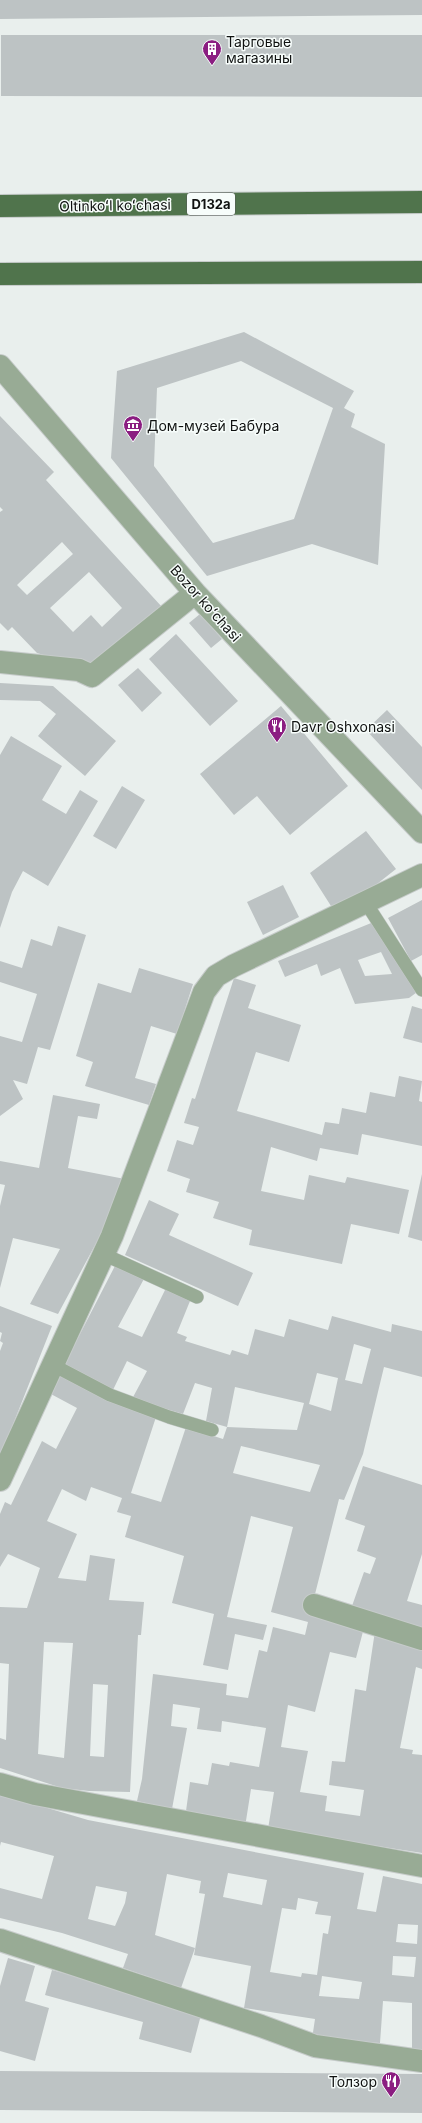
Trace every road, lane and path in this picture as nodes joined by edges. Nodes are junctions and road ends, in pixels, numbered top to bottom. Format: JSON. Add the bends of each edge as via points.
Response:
{"nodes":[{"id":1,"x":422,"y":202,"type":"edge"},
{"id":2,"x":0,"y":206,"type":"edge"},
{"id":3,"x":422,"y":272,"type":"edge"},
{"id":4,"x":0,"y":274,"type":"edge"},
{"id":5,"x":0,"y":366,"type":"edge"},
{"id":6,"x":195,"y":593,"type":"junction"},
{"id":7,"x":0,"y":662,"type":"edge"},
{"id":8,"x":422,"y":832,"type":"edge"},
{"id":9,"x":422,"y":875,"type":"edge"},
{"id":10,"x":366,"y":903,"type":"junction"},
{"id":11,"x":422,"y":990,"type":"edge"},
{"id":12,"x":103,"y":1254,"type":"junction"},
{"id":13,"x":197,"y":1298,"type":"dead end"},
{"id":14,"x":53,"y":1365,"type":"junction"},
{"id":15,"x":212,"y":1430,"type":"dead end"},
{"id":16,"x":0,"y":1480,"type":"edge"},
{"id":17,"x":314,"y":1605,"type":"dead end"},
{"id":18,"x":422,"y":1639,"type":"edge"},
{"id":19,"x":0,"y":1784,"type":"edge"},
{"id":20,"x":422,"y":1866,"type":"edge"},
{"id":21,"x":0,"y":1940,"type":"edge"},
{"id":22,"x":422,"y":2061,"type":"edge"}],
"edges":[{"from":1,"to":2,"type":"main road","name":"Oltinkoʻl koʻchasi","number":"D132a"},
{"from":3,"to":4,"type":"main road"},
{"from":5,"to":6,"type":"street","name":"Bozor koʻchasi"},
{"from":6,"to":7,"type":"street","via":[[92,676],[79,670]]},
{"from":6,"to":8,"type":"street","name":"Bozor koʻchasi"},
{"from":9,"to":10,"type":"street"},
{"from":10,"to":11,"type":"lane"},
{"from":10,"to":12,"type":"street","via":[[233,966],[216,976],[204,992]]},
{"from":12,"to":13,"type":"lane"},
{"from":12,"to":14,"type":"street"},
{"from":14,"to":15,"type":"lane","via":[[110,1395]]},
{"from":14,"to":16,"type":"street"},
{"from":17,"to":18,"type":"street"},
{"from":19,"to":20,"type":"street","via":[[35,1794]]},
{"from":21,"to":22,"type":"street","via":[[315,2046]]}]}
